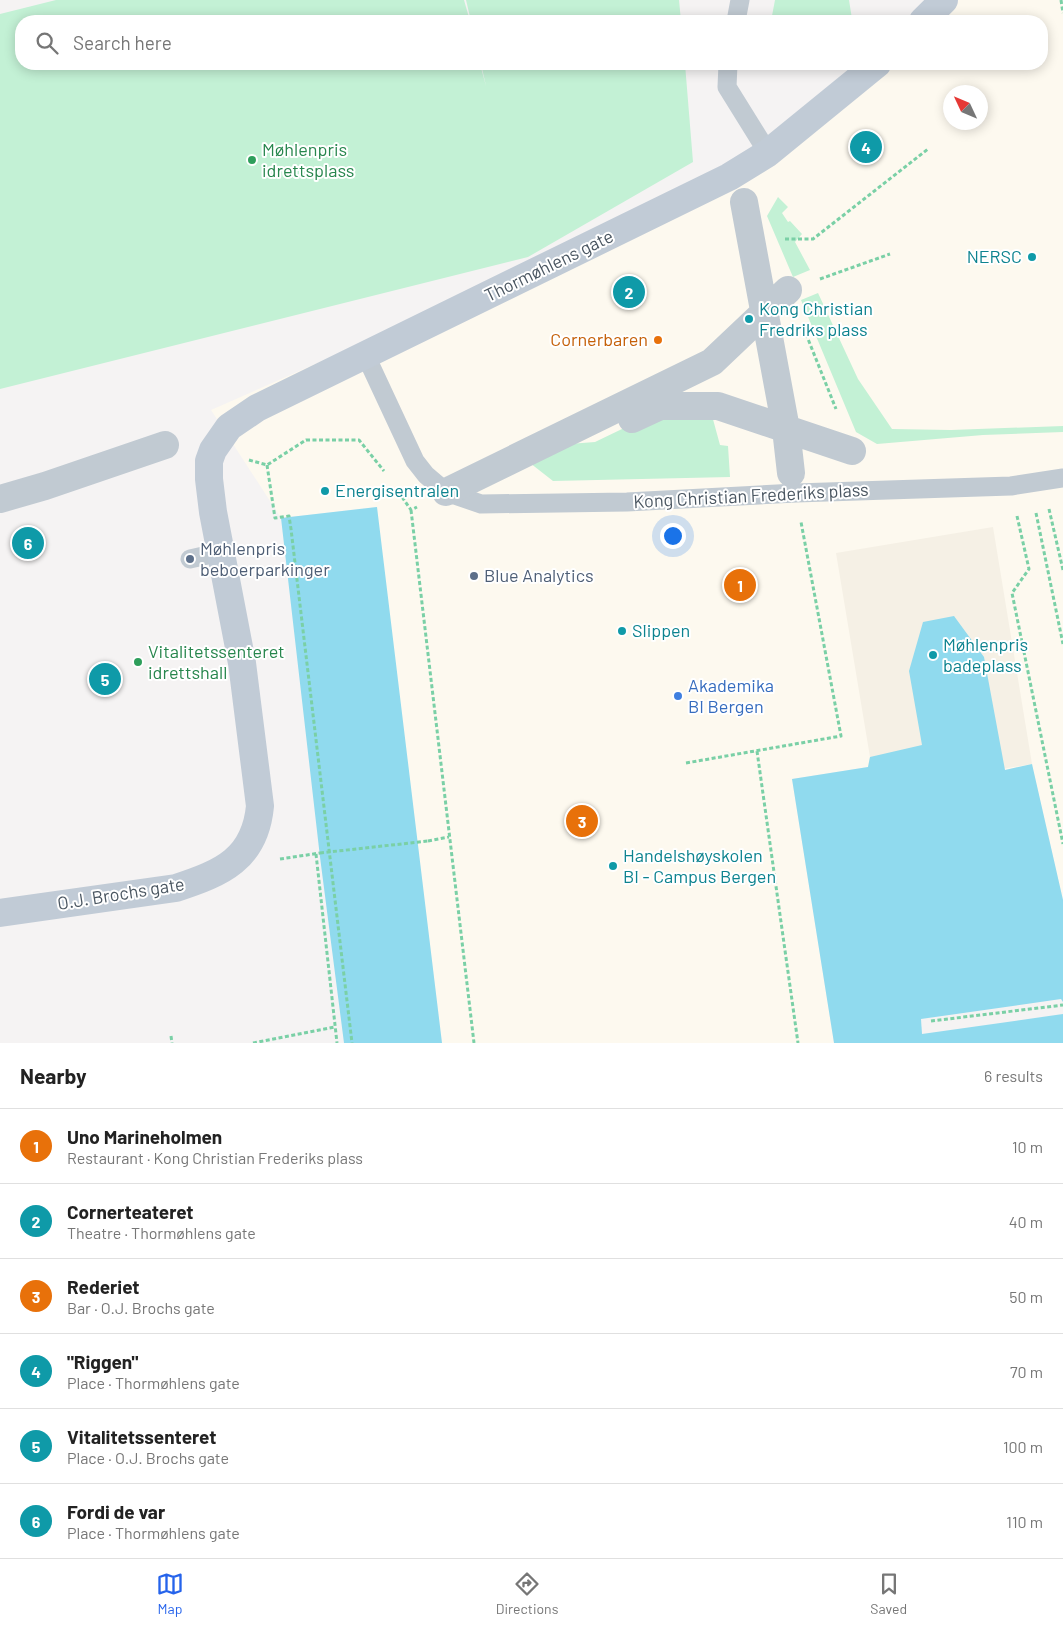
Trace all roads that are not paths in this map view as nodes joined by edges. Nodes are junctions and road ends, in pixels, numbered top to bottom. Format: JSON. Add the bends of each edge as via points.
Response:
{"nodes":[{"id":1,"x":740,"y":0,"type":"edge"},
{"id":2,"x":944,"y":0,"type":"edge"},
{"id":3,"x":737,"y":15,"type":"edge"},
{"id":4,"x":929,"y":15,"type":"edge"},
{"id":5,"x":728,"y":70,"type":"edge"},
{"id":6,"x":870,"y":70,"type":"edge"},
{"id":7,"x":768,"y":153,"type":"junction"},
{"id":8,"x":744,"y":202,"type":"dead end"},
{"id":9,"x":788,"y":290,"type":"road end"},
{"id":10,"x":764,"y":314,"type":"junction"},
{"id":11,"x":366,"y":356,"type":"junction"},
{"id":12,"x":786,"y":429,"type":"junction"},
{"id":13,"x":565,"y":434,"type":"junction"},
{"id":14,"x":165,"y":445,"type":"dead end"},
{"id":15,"x":213,"y":450,"type":"joint"},
{"id":16,"x":852,"y":451,"type":"dead end"},
{"id":17,"x":1060,"y":479,"type":"edge"},
{"id":18,"x":794,"y":483,"type":"junction"},
{"id":19,"x":446,"y":492,"type":"junction"},
{"id":20,"x":0,"y":499,"type":"edge"},
{"id":21,"x":221,"y":552,"type":"junction"},
{"id":22,"x":190,"y":560,"type":"dead end"},
{"id":23,"x":0,"y":913,"type":"edge"}],
"edges":[{"from":1,"to":3,"type":"lane"},
{"from":2,"to":4,"type":"main road"},
{"from":5,"to":7,"type":"lane","via":[[727,87]]},
{"from":6,"to":7,"type":"main road","name":"Thormøhlens gate"},
{"from":7,"to":11,"type":"main road","name":"Thormøhlens gate","via":[[729,178]]},
{"from":8,"to":10,"type":"street","name":"Kong Christian Frederiks plass"},
{"from":9,"to":10,"type":"street"},
{"from":10,"to":12,"type":"street","name":"Kong Christian Frederiks plass"},
{"from":10,"to":13,"type":"street","via":[[712,362]]},
{"from":11,"to":15,"type":"main road","name":"Thormøhlens gate","via":[[257,408],[229,427]]},
{"from":11,"to":19,"type":"lane","name":"Kong Christian Frederiks plass","via":[[415,461],[426,476]]},
{"from":12,"to":13,"type":"street","via":[[718,406],[660,406],[595,437]]},
{"from":12,"to":16,"type":"street"},
{"from":12,"to":18,"type":"street","name":"Kong Christian Frederiks plass"},
{"from":13,"to":19,"type":"street"},
{"from":14,"to":20,"type":"street"},
{"from":15,"to":21,"type":"main road","name":"O.J. Brochs gate","via":[[209,479]]},
{"from":17,"to":18,"type":"lane","name":"Kong Christian Frederiks plass","via":[[1011,486]]},
{"from":18,"to":19,"type":"lane","name":"Kong Christian Frederiks plass","via":[[627,502],[481,504]]},
{"from":21,"to":22,"type":"lane"},
{"from":21,"to":23,"type":"main road","name":"O.J. Brochs gate","via":[[242,663],[260,806],[251,842],[225,868],[176,888]]}]}
